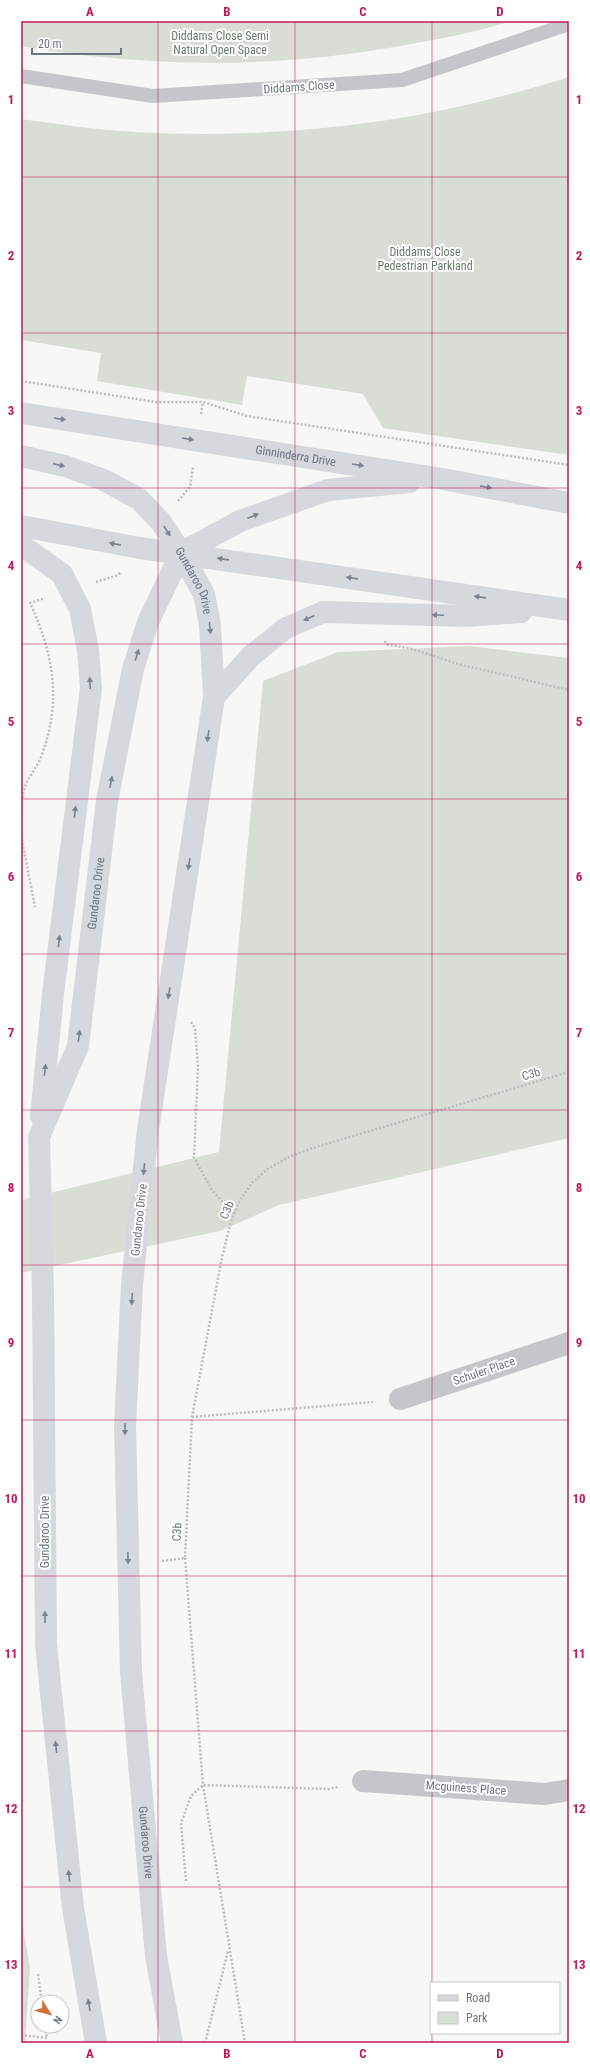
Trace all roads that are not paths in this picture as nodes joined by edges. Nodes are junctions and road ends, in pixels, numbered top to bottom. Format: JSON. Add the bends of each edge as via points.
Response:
{"nodes":[{"id":1,"x":569,"y":24,"type":"edge"},
{"id":2,"x":21,"y":76,"type":"edge"},
{"id":3,"x":21,"y":413,"type":"edge"},
{"id":4,"x":21,"y":456,"type":"edge"},
{"id":5,"x":443,"y":479,"type":"junction"},
{"id":6,"x":569,"y":503,"type":"edge"},
{"id":7,"x":21,"y":526,"type":"edge"},
{"id":8,"x":21,"y":545,"type":"edge"},
{"id":9,"x":181,"y":553,"type":"junction"},
{"id":10,"x":565,"y":609,"type":"edge"},
{"id":11,"x":214,"y":697,"type":"junction"},
{"id":12,"x":39,"y":1137,"type":"junction"},
{"id":13,"x":569,"y":1343,"type":"edge"},
{"id":14,"x":400,"y":1399,"type":"road end"},
{"id":15,"x":364,"y":1781,"type":"road end"},
{"id":16,"x":569,"y":1790,"type":"edge"},
{"id":17,"x":96,"y":2043,"type":"edge"},
{"id":18,"x":172,"y":2043,"type":"edge"}],
"edges":[{"from":1,"to":2,"type":"lane","name":"Diddams Close","via":[[402,80],[153,96]]},
{"from":3,"to":5,"type":"main road","name":"Ginninderra Drive","one_way":true},
{"from":4,"to":9,"type":"main road","one_way":true,"via":[[91,475],[139,499],[161,522]]},
{"from":5,"to":6,"type":"main road","name":"Ginninderra Drive","one_way":true},
{"from":9,"to":5,"type":"main road","one_way":true,"via":[[240,521],[328,490]]},
{"from":9,"to":7,"type":"main road","one_way":true},
{"from":12,"to":8,"type":"main road","one_way":true,"via":[[53,994],[91,688],[88,650],[80,609],[62,574]]},
{"from":10,"to":9,"type":"main road","one_way":true},
{"from":9,"to":11,"type":"main road","name":"Gundaroo Drive","one_way":true,"via":[[204,594],[210,625]]},
{"from":12,"to":9,"type":"main road","name":"Gundaroo Drive","one_way":true,"via":[[78,1046],[108,801],[133,669],[148,622]]},
{"from":10,"to":11,"type":"main road","one_way":true,"via":[[467,616],[323,612],[286,628],[251,656]]},
{"from":11,"to":18,"type":"main road","name":"Gundaroo Drive","one_way":true,"via":[[147,1138],[132,1285],[125,1426],[131,1672],[156,1956]]},
{"from":17,"to":12,"type":"main road","name":"Gundaroo Drive","one_way":true,"via":[[73,1908],[46,1644]]},
{"from":13,"to":14,"type":"street","name":"Schuler Place"},
{"from":15,"to":16,"type":"street","name":"Mcguiness Place","via":[[545,1794]]}]}
